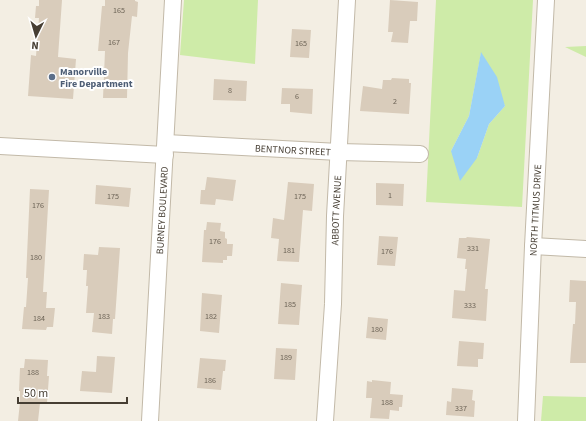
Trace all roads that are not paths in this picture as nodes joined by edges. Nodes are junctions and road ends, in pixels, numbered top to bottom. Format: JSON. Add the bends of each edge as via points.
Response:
{"nodes":[{"id":1,"x":173,"y":0,"type":"edge"},
{"id":2,"x":346,"y":0,"type":"edge"},
{"id":3,"x":546,"y":0,"type":"edge"},
{"id":4,"x":0,"y":146,"type":"edge"},
{"id":5,"x":165,"y":149,"type":"junction"},
{"id":6,"x":339,"y":152,"type":"junction"},
{"id":7,"x":420,"y":154,"type":"dead end"},
{"id":8,"x":533,"y":246,"type":"junction"},
{"id":9,"x":586,"y":249,"type":"edge"},
{"id":10,"x":150,"y":421,"type":"edge"},
{"id":11,"x":325,"y":421,"type":"edge"},
{"id":12,"x":526,"y":421,"type":"edge"}],
"edges":[{"from":1,"to":5,"type":"street","name":"BURNEY BOULEVARD"},
{"from":2,"to":6,"type":"street","name":"ABBOTT AVENUE"},
{"from":3,"to":8,"type":"street","name":"NORTH TITMUS DRIVE"},
{"from":4,"to":5,"type":"street","name":"BENTNOR STREET"},
{"from":5,"to":6,"type":"street","name":"BENTNOR STREET"},
{"from":5,"to":10,"type":"street","name":"BURNEY BOULEVARD"},
{"from":6,"to":7,"type":"street","name":"BENTNOR STREET"},
{"from":6,"to":11,"type":"street","name":"ABBOTT AVENUE"},
{"from":8,"to":9,"type":"street"},
{"from":8,"to":12,"type":"street","name":"NORTH TITMUS DRIVE"}]}
